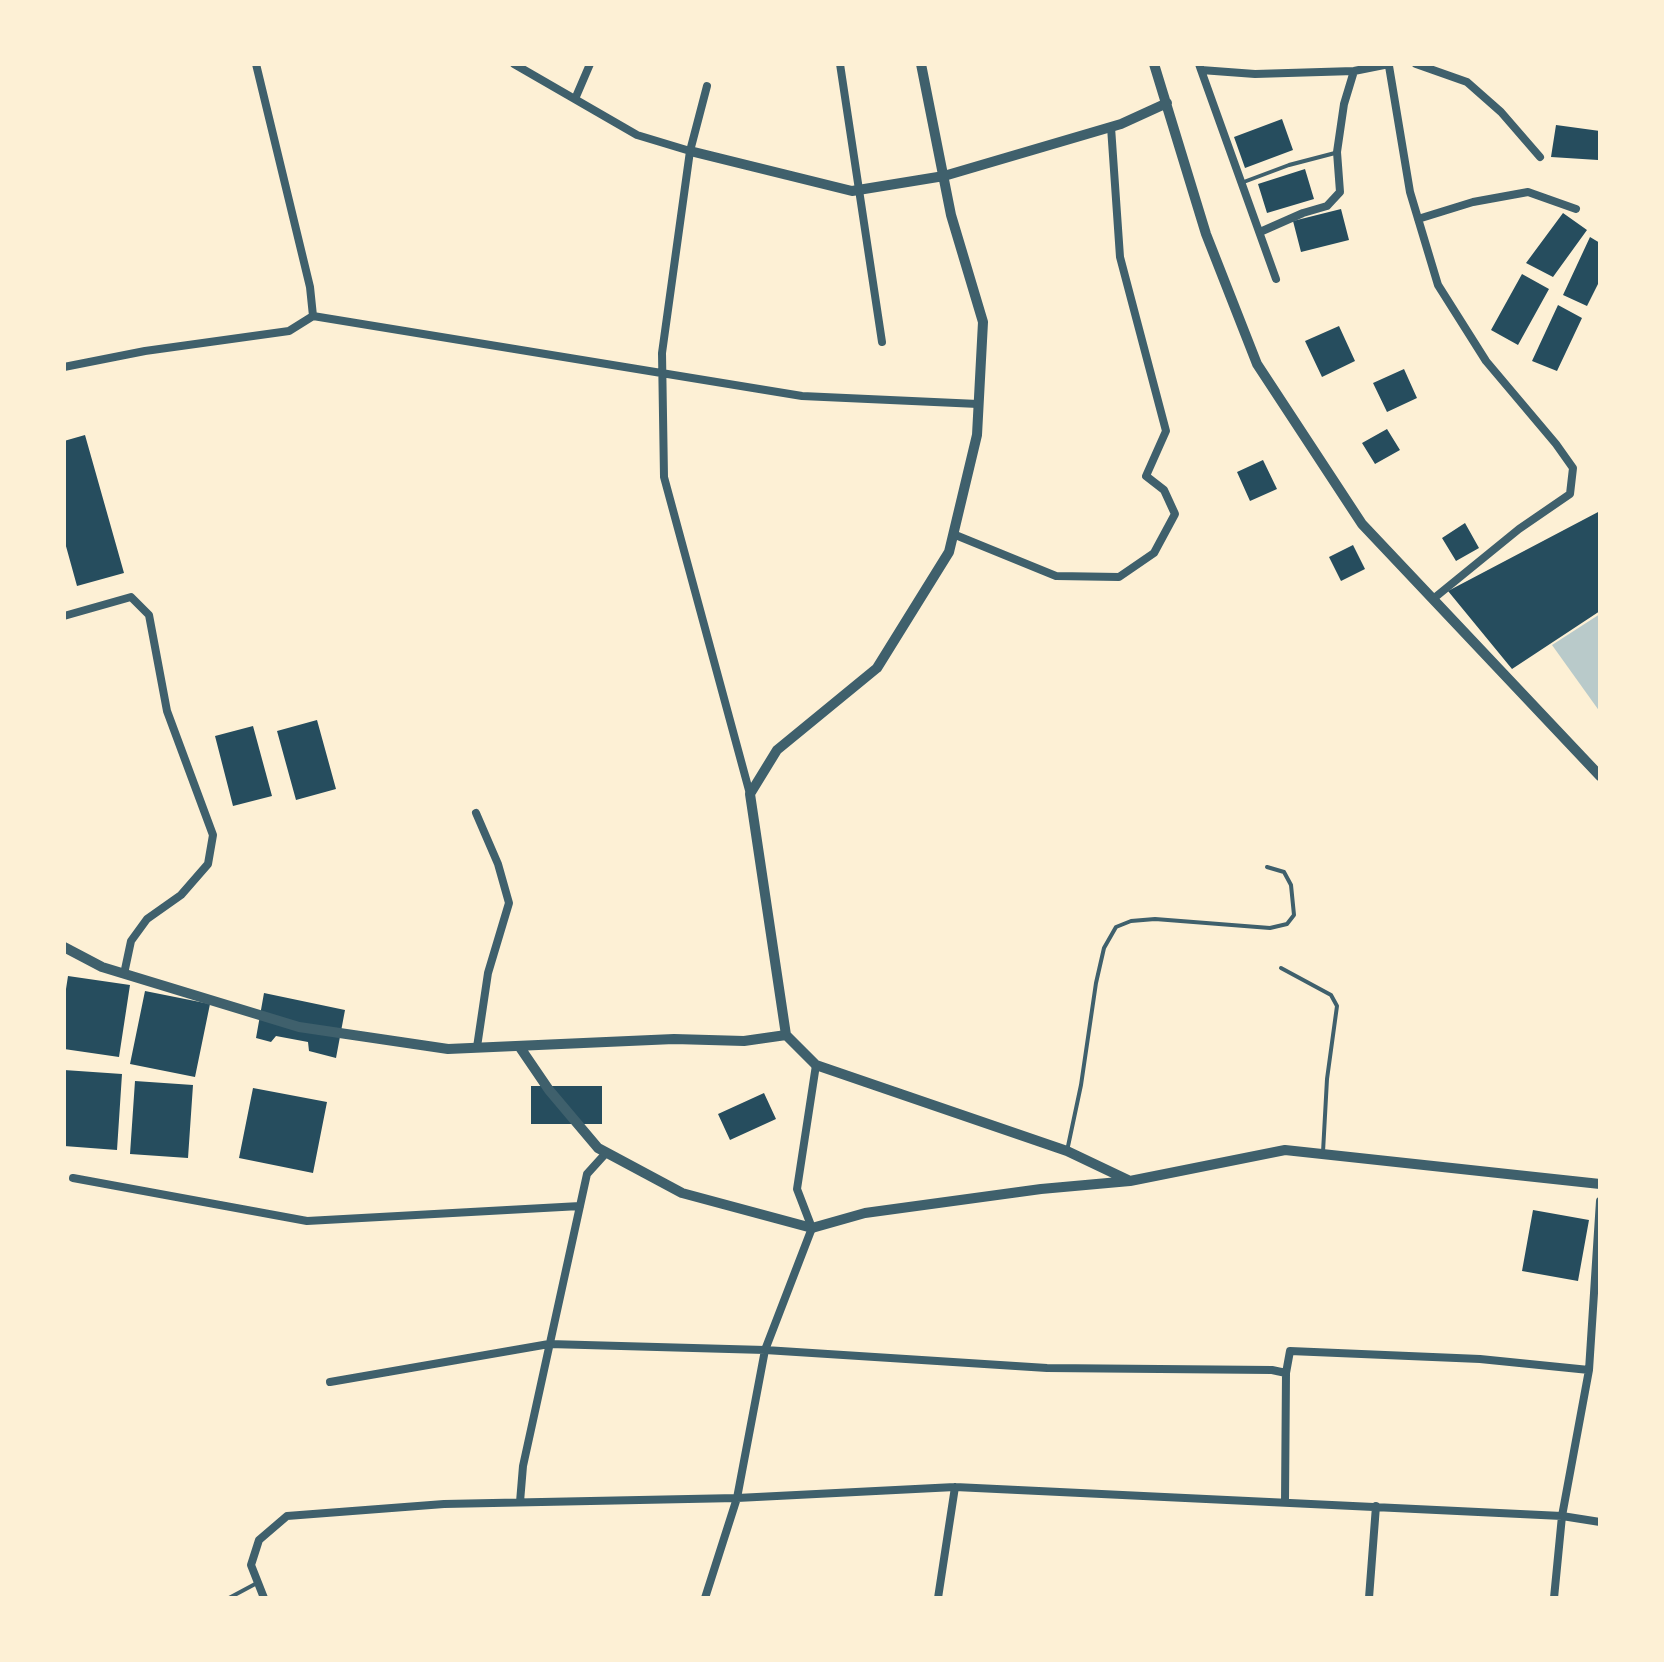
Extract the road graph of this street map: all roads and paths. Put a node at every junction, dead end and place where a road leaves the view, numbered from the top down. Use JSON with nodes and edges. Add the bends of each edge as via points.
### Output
{"nodes":[{"id":1,"x":256,"y":64,"type":"edge"},
{"id":2,"x":514,"y":64,"type":"edge"},
{"id":3,"x":590,"y":64,"type":"edge"},
{"id":4,"x":832,"y":64,"type":"edge"},
{"id":5,"x":840,"y":64,"type":"edge"},
{"id":6,"x":921,"y":64,"type":"edge"},
{"id":7,"x":1154,"y":64,"type":"edge"},
{"id":8,"x":1416,"y":64,"type":"edge"},
{"id":9,"x":1389,"y":65,"type":"edge"},
{"id":10,"x":1200,"y":67,"type":"edge"},
{"id":11,"x":1354,"y":71,"type":"junction"},
{"id":12,"x":842,"y":76,"type":"junction"},
{"id":13,"x":707,"y":86,"type":"dead end"},
{"id":14,"x":575,"y":99,"type":"junction"},
{"id":15,"x":1167,"y":103,"type":"junction"},
{"id":16,"x":1111,"y":127,"type":"junction"},
{"id":17,"x":690,"y":151,"type":"junction"},
{"id":18,"x":1337,"y":152,"type":"junction"},
{"id":19,"x":1540,"y":157,"type":"dead end"},
{"id":20,"x":944,"y":176,"type":"junction"},
{"id":21,"x":1241,"y":183,"type":"junction"},
{"id":22,"x":860,"y":190,"type":"junction"},
{"id":23,"x":1576,"y":209,"type":"dead end"},
{"id":24,"x":1418,"y":219,"type":"junction"},
{"id":25,"x":1260,"y":232,"type":"junction"},
{"id":26,"x":1276,"y":279,"type":"dead end"},
{"id":27,"x":313,"y":316,"type":"junction"},
{"id":28,"x":882,"y":342,"type":"dead end"},
{"id":29,"x":64,"y":367,"type":"edge"},
{"id":30,"x":662,"y":373,"type":"junction"},
{"id":31,"x":978,"y":404,"type":"junction"},
{"id":32,"x":953,"y":534,"type":"junction"},
{"id":33,"x":1433,"y":599,"type":"junction"},
{"id":34,"x":64,"y":616,"type":"edge"},
{"id":35,"x":1600,"y":776,"type":"edge"},
{"id":36,"x":750,"y":794,"type":"junction"},
{"id":37,"x":476,"y":813,"type":"dead end"},
{"id":38,"x":1267,"y":867,"type":"dead end"},
{"id":39,"x":64,"y":947,"type":"edge"},
{"id":40,"x":1281,"y":968,"type":"dead end"},
{"id":41,"x":124,"y":974,"type":"junction"},
{"id":42,"x":786,"y":1035,"type":"junction"},
{"id":43,"x":519,"y":1046,"type":"junction"},
{"id":44,"x":477,"y":1047,"type":"junction"},
{"id":45,"x":816,"y":1065,"type":"junction"},
{"id":46,"x":1067,"y":1151,"type":"junction"},
{"id":47,"x":606,"y":1153,"type":"junction"},
{"id":48,"x":1323,"y":1154,"type":"junction"},
{"id":49,"x":73,"y":1178,"type":"dead end"},
{"id":50,"x":1130,"y":1181,"type":"junction"},
{"id":51,"x":1600,"y":1184,"type":"edge"},
{"id":52,"x":1600,"y":1201,"type":"edge"},
{"id":53,"x":580,"y":1206,"type":"junction"},
{"id":54,"x":812,"y":1228,"type":"junction"},
{"id":55,"x":549,"y":1344,"type":"junction"},
{"id":56,"x":765,"y":1350,"type":"junction"},
{"id":57,"x":1589,"y":1370,"type":"junction"},
{"id":58,"x":1600,"y":1371,"type":"edge"},
{"id":59,"x":1286,"y":1373,"type":"junction"},
{"id":60,"x":330,"y":1382,"type":"dead end"},
{"id":61,"x":955,"y":1487,"type":"junction"},
{"id":62,"x":737,"y":1498,"type":"junction"},
{"id":63,"x":520,"y":1502,"type":"junction"},
{"id":64,"x":1285,"y":1502,"type":"junction"},
{"id":65,"x":1376,"y":1506,"type":"junction"},
{"id":66,"x":1562,"y":1516,"type":"junction"},
{"id":67,"x":1600,"y":1522,"type":"edge"},
{"id":68,"x":257,"y":1583,"type":"junction"},
{"id":69,"x":229,"y":1598,"type":"edge"},
{"id":70,"x":264,"y":1598,"type":"edge"},
{"id":71,"x":705,"y":1598,"type":"edge"},
{"id":72,"x":938,"y":1598,"type":"edge"},
{"id":73,"x":1369,"y":1598,"type":"edge"},
{"id":74,"x":1554,"y":1598,"type":"edge"}],
"edges":[{"from":1,"to":27,"type":"street"},
{"from":2,"to":14,"type":"street"},
{"from":3,"to":14,"type":"street"},
{"from":4,"to":12,"type":"street"},
{"from":5,"to":12,"type":"street"},
{"from":6,"to":20,"type":"street"},
{"from":7,"to":15,"type":"street"},
{"from":8,"to":19,"type":"street","via":[[1467,82]]},
{"from":9,"to":11,"type":"street"},
{"from":9,"to":24,"type":"street"},
{"from":10,"to":11,"type":"street","via":[[1255,74]]},
{"from":10,"to":21,"type":"street"},
{"from":11,"to":18,"type":"street"},
{"from":12,"to":22,"type":"street"},
{"from":13,"to":17,"type":"street"},
{"from":14,"to":17,"type":"street","via":[[637,135]]},
{"from":15,"to":16,"type":"street"},
{"from":15,"to":33,"type":"street","via":[[1206,234],[1257,364],[1362,524]]},
{"from":16,"to":20,"type":"street"},
{"from":16,"to":32,"type":"street","via":[[1120,257],[1166,431],[1146,476],[1164,490],[1175,514],[1154,553],[1119,577],[1056,576]]},
{"from":17,"to":22,"type":"street"},
{"from":17,"to":30,"type":"street"},
{"from":18,"to":21,"type":"lane"},
{"from":18,"to":25,"type":"street","via":[[1340,192],[1327,206]]},
{"from":20,"to":22,"type":"street"},
{"from":20,"to":31,"type":"street","via":[[983,322]]},
{"from":21,"to":25,"type":"street"},
{"from":22,"to":28,"type":"street"},
{"from":23,"to":24,"type":"street","via":[[1528,192]]},
{"from":24,"to":33,"type":"street","via":[[1438,285],[1486,361],[1573,468],[1570,494]]},
{"from":25,"to":26,"type":"street"},
{"from":27,"to":29,"type":"street","via":[[289,331]]},
{"from":27,"to":30,"type":"street"},
{"from":30,"to":31,"type":"street","via":[[802,396]]},
{"from":30,"to":36,"type":"street","via":[[664,477]]},
{"from":31,"to":32,"type":"street","via":[[977,435]]},
{"from":32,"to":36,"type":"street","via":[[949,552],[877,668],[777,750]]},
{"from":33,"to":35,"type":"street"},
{"from":34,"to":41,"type":"street","via":[[131,597],[149,615],[167,711],[213,835],[208,864],[181,895],[147,919],[131,941]]},
{"from":36,"to":42,"type":"street"},
{"from":37,"to":44,"type":"street","via":[[509,903],[488,973]]},
{"from":38,"to":46,"type":"lane","via":[[1284,872],[1291,885],[1294,915],[1287,924],[1270,928],[1155,919],[1116,927],[1104,948],[1096,983]]},
{"from":39,"to":41,"type":"street"},
{"from":40,"to":48,"type":"lane","via":[[1331,995],[1337,1006]]},
{"from":41,"to":44,"type":"street","via":[[299,1027],[448,1049]]},
{"from":42,"to":43,"type":"street","via":[[744,1041]]},
{"from":42,"to":45,"type":"street"},
{"from":43,"to":44,"type":"street"},
{"from":43,"to":47,"type":"street","via":[[549,1090]]},
{"from":45,"to":46,"type":"street"},
{"from":45,"to":54,"type":"street","via":[[797,1189]]},
{"from":46,"to":50,"type":"street"},
{"from":47,"to":53,"type":"street","via":[[587,1174]]},
{"from":47,"to":54,"type":"street","via":[[682,1193]]},
{"from":48,"to":50,"type":"street","via":[[1285,1150]]},
{"from":48,"to":51,"type":"street"},
{"from":49,"to":53,"type":"street","via":[[307,1221]]},
{"from":50,"to":54,"type":"street","via":[[910,1206]]},
{"from":52,"to":57,"type":"street"},
{"from":53,"to":55,"type":"street"},
{"from":54,"to":56,"type":"street"},
{"from":55,"to":56,"type":"street"},
{"from":55,"to":60,"type":"street"},
{"from":55,"to":63,"type":"street"},
{"from":56,"to":59,"type":"street","via":[[1047,1368]]},
{"from":56,"to":62,"type":"street"},
{"from":57,"to":58,"type":"lane"},
{"from":57,"to":59,"type":"street","via":[[1480,1359],[1290,1351]]},
{"from":57,"to":66,"type":"street"},
{"from":59,"to":64,"type":"street"},
{"from":61,"to":62,"type":"street"},
{"from":61,"to":64,"type":"street"},
{"from":61,"to":72,"type":"street"},
{"from":62,"to":63,"type":"street"},
{"from":62,"to":71,"type":"street"},
{"from":63,"to":68,"type":"street","via":[[287,1516],[259,1540],[251,1565]]},
{"from":64,"to":65,"type":"street"},
{"from":65,"to":66,"type":"street"},
{"from":65,"to":73,"type":"street"},
{"from":66,"to":67,"type":"street"},
{"from":66,"to":74,"type":"street"},
{"from":68,"to":69,"type":"lane"},
{"from":68,"to":70,"type":"street"}]}
